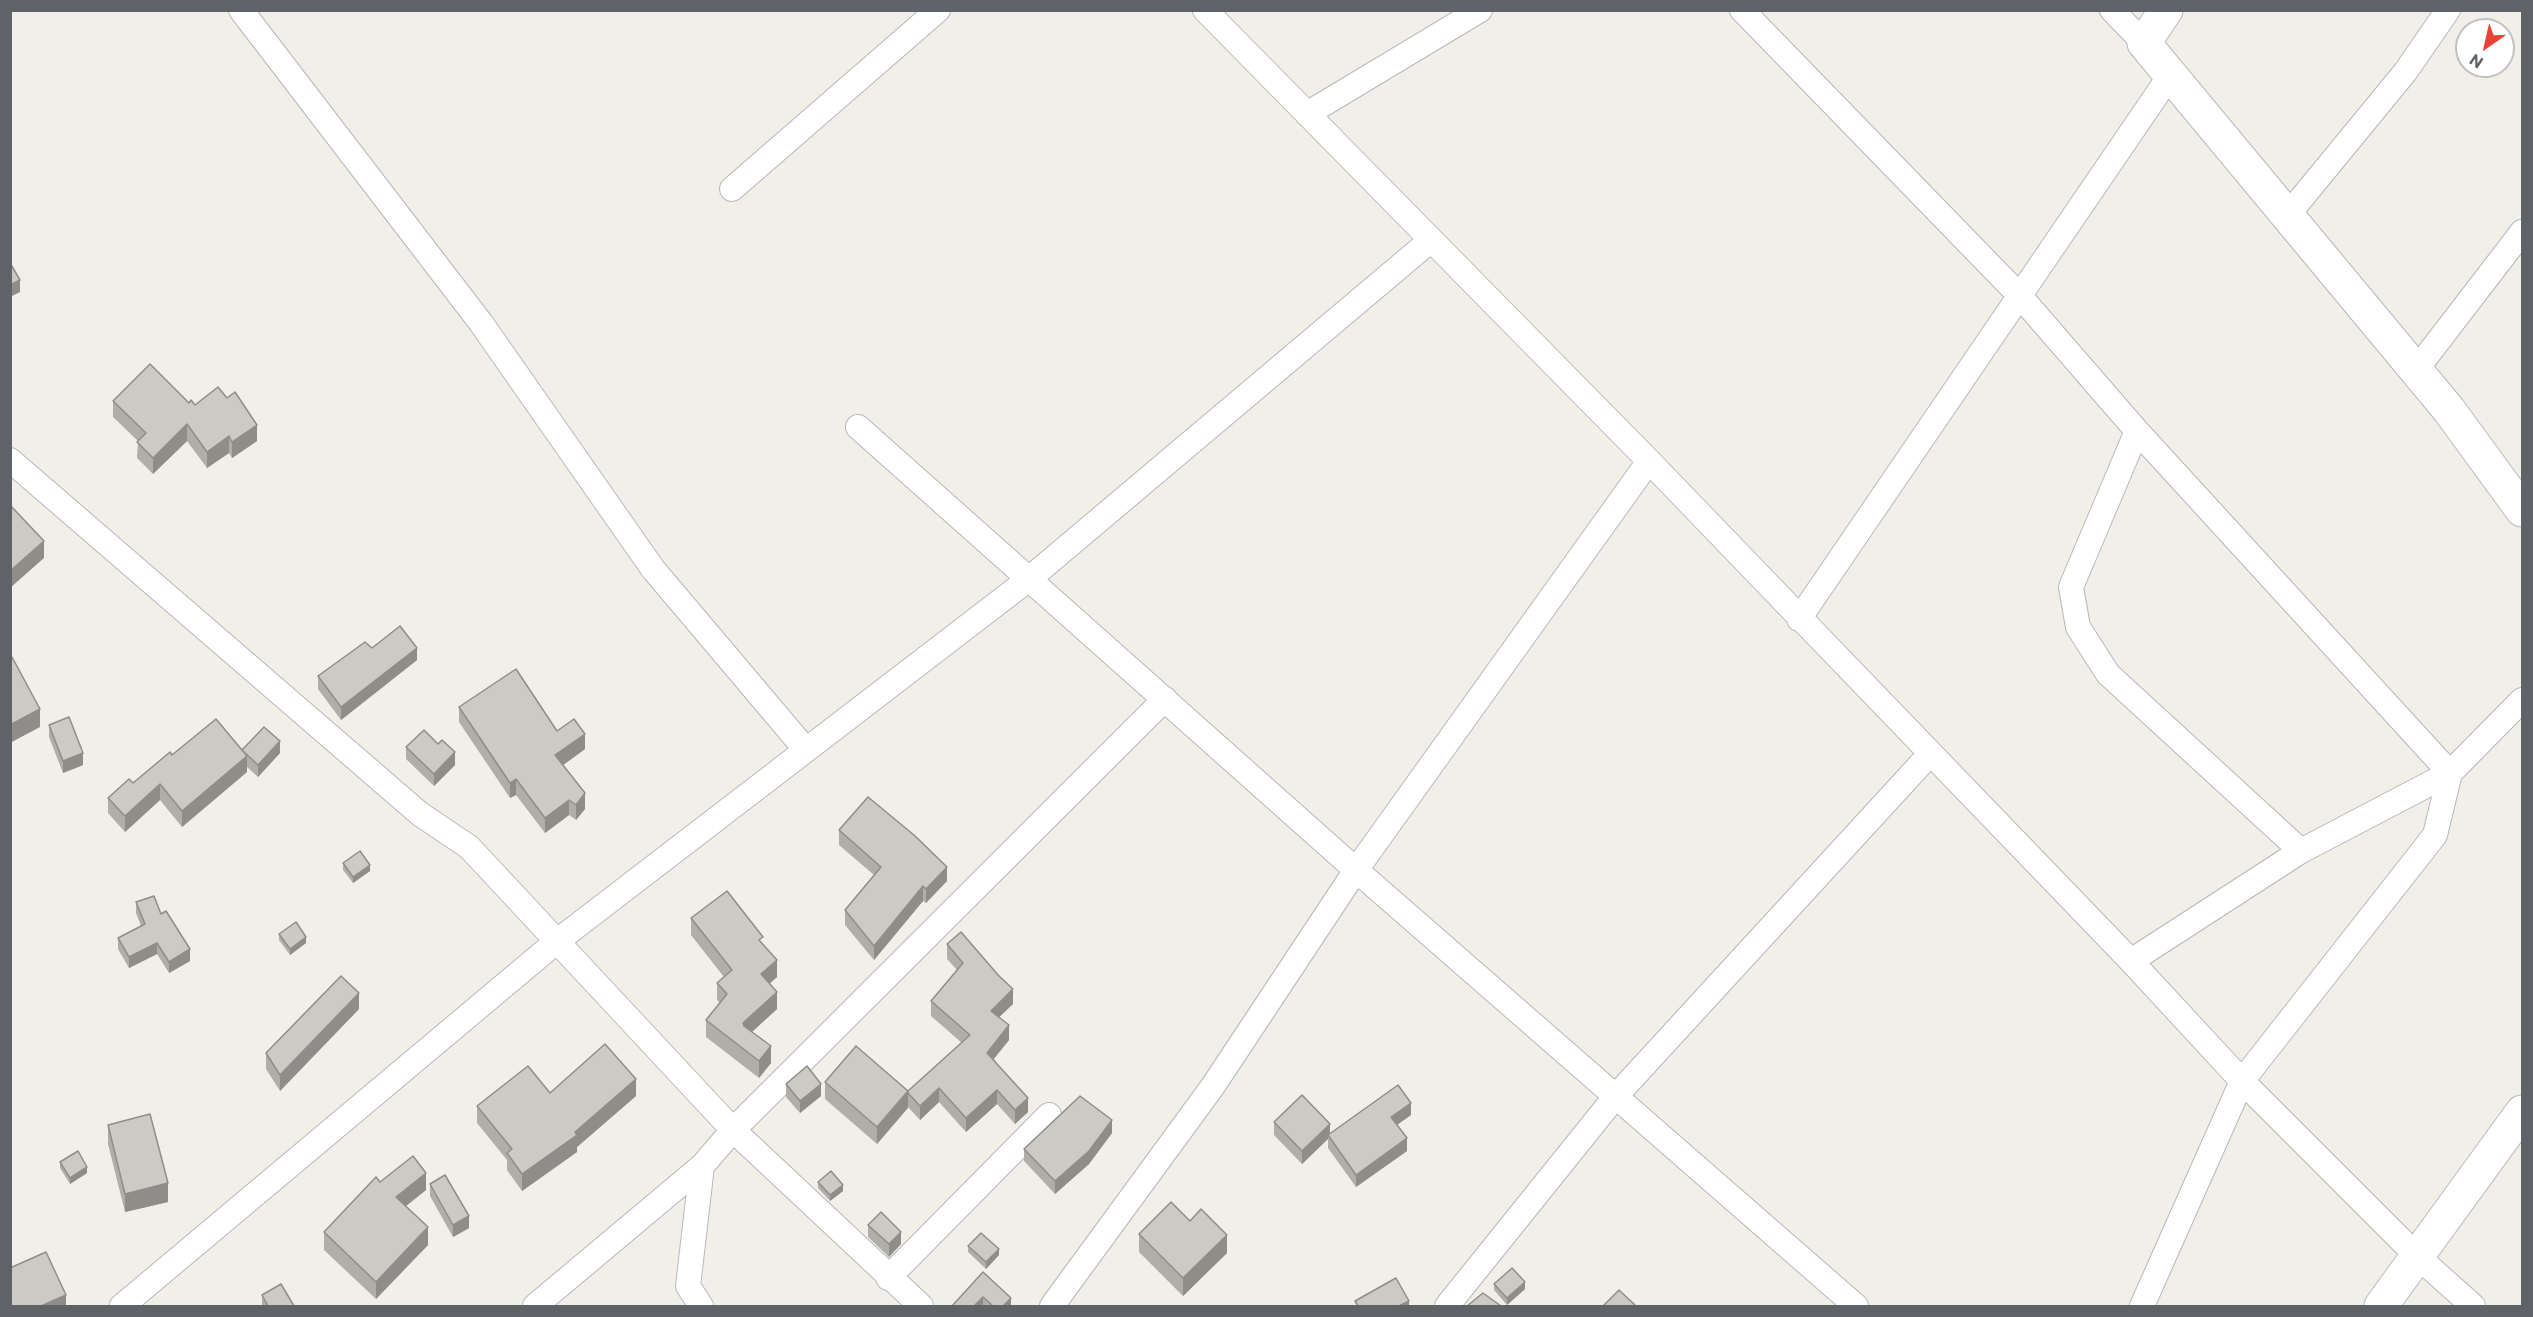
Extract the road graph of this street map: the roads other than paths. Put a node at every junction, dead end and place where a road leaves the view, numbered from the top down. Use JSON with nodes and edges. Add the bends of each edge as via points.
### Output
{"nodes":[{"id":1,"x":242,"y":10,"type":"edge"},
{"id":2,"x":938,"y":10,"type":"edge"},
{"id":3,"x":1205,"y":10,"type":"edge"},
{"id":4,"x":1480,"y":10,"type":"edge"},
{"id":5,"x":1742,"y":10,"type":"edge"},
{"id":6,"x":2112,"y":10,"type":"edge"},
{"id":7,"x":2166,"y":10,"type":"edge"},
{"id":8,"x":2448,"y":10,"type":"edge"},
{"id":9,"x":2144,"y":43,"type":"junction"},
{"id":10,"x":2171,"y":74,"type":"junction"},
{"id":11,"x":1307,"y":114,"type":"junction"},
{"id":12,"x":732,"y":189,"type":"dead end"},
{"id":13,"x":2287,"y":216,"type":"junction"},
{"id":14,"x":2523,"y":232,"type":"edge"},
{"id":15,"x":1431,"y":240,"type":"junction"},
{"id":16,"x":2020,"y":296,"type":"junction"},
{"id":17,"x":2416,"y":370,"type":"junction"},
{"id":18,"x":858,"y":427,"type":"dead end"},
{"id":19,"x":2137,"y":431,"type":"junction"},
{"id":20,"x":10,"y":460,"type":"edge"},
{"id":21,"x":1648,"y":460,"type":"junction"},
{"id":22,"x":2523,"y":510,"type":"edge"},
{"id":23,"x":1029,"y":579,"type":"junction"},
{"id":24,"x":1799,"y":619,"type":"junction"},
{"id":25,"x":1164,"y":699,"type":"junction"},
{"id":26,"x":2523,"y":700,"type":"edge"},
{"id":27,"x":806,"y":750,"type":"junction"},
{"id":28,"x":1930,"y":754,"type":"junction"},
{"id":29,"x":2450,"y":773,"type":"junction"},
{"id":30,"x":2301,"y":850,"type":"junction"},
{"id":31,"x":1356,"y":870,"type":"junction"},
{"id":32,"x":556,"y":942,"type":"junction"},
{"id":33,"x":2131,"y":961,"type":"junction"},
{"id":34,"x":2242,"y":1082,"type":"junction"},
{"id":35,"x":1615,"y":1097,"type":"junction"},
{"id":36,"x":2523,"y":1112,"type":"edge"},
{"id":37,"x":1049,"y":1115,"type":"dead end"},
{"id":38,"x":733,"y":1131,"type":"junction"},
{"id":39,"x":702,"y":1166,"type":"junction"},
{"id":40,"x":2417,"y":1256,"type":"junction"},
{"id":41,"x":888,"y":1278,"type":"junction"},
{"id":42,"x":122,"y":1306,"type":"edge"},
{"id":43,"x":535,"y":1306,"type":"edge"},
{"id":44,"x":701,"y":1306,"type":"edge"},
{"id":45,"x":921,"y":1306,"type":"edge"},
{"id":46,"x":1052,"y":1306,"type":"edge"},
{"id":47,"x":1447,"y":1306,"type":"edge"},
{"id":48,"x":1856,"y":1306,"type":"edge"},
{"id":49,"x":2142,"y":1306,"type":"edge"},
{"id":50,"x":2381,"y":1306,"type":"edge"},
{"id":51,"x":2474,"y":1306,"type":"edge"}],
"edges":[{"from":1,"to":27,"type":"street","via":[[481,323],[653,569]]},
{"from":2,"to":12,"type":"street"},
{"from":3,"to":11,"type":"street"},
{"from":4,"to":11,"type":"street"},
{"from":5,"to":16,"type":"street"},
{"from":6,"to":9,"type":"street"},
{"from":7,"to":9,"type":"street"},
{"from":8,"to":13,"type":"street","via":[[2406,71]]},
{"from":9,"to":10,"type":"street"},
{"from":10,"to":13,"type":"street"},
{"from":10,"to":16,"type":"street"},
{"from":11,"to":15,"type":"street"},
{"from":13,"to":17,"type":"street"},
{"from":14,"to":17,"type":"street"},
{"from":15,"to":21,"type":"street"},
{"from":15,"to":23,"type":"street"},
{"from":16,"to":19,"type":"street"},
{"from":16,"to":24,"type":"street"},
{"from":17,"to":22,"type":"street"},
{"from":18,"to":23,"type":"street"},
{"from":19,"to":29,"type":"street"},
{"from":19,"to":30,"type":"street","via":[[2071,587],[2078,627],[2108,674]]},
{"from":20,"to":32,"type":"street","via":[[420,814],[469,847]]},
{"from":21,"to":24,"type":"street"},
{"from":21,"to":31,"type":"street"},
{"from":23,"to":25,"type":"street"},
{"from":23,"to":27,"type":"street"},
{"from":24,"to":28,"type":"street"},
{"from":25,"to":31,"type":"street"},
{"from":25,"to":38,"type":"street"},
{"from":26,"to":29,"type":"street"},
{"from":27,"to":32,"type":"street"},
{"from":28,"to":33,"type":"street"},
{"from":28,"to":35,"type":"street"},
{"from":29,"to":30,"type":"street"},
{"from":29,"to":34,"type":"street","via":[[2435,835]]},
{"from":30,"to":33,"type":"street"},
{"from":31,"to":35,"type":"street"},
{"from":31,"to":46,"type":"street","via":[[1213,1086]]},
{"from":32,"to":38,"type":"street"},
{"from":32,"to":42,"type":"street"},
{"from":33,"to":34,"type":"street"},
{"from":34,"to":40,"type":"street"},
{"from":34,"to":49,"type":"street"},
{"from":35,"to":47,"type":"street"},
{"from":35,"to":48,"type":"street"},
{"from":36,"to":40,"type":"street"},
{"from":37,"to":41,"type":"street"},
{"from":38,"to":39,"type":"street"},
{"from":38,"to":41,"type":"street"},
{"from":39,"to":43,"type":"street"},
{"from":39,"to":44,"type":"street","via":[[688,1286]]},
{"from":40,"to":50,"type":"street"},
{"from":40,"to":51,"type":"street"},
{"from":41,"to":45,"type":"street"}]}
